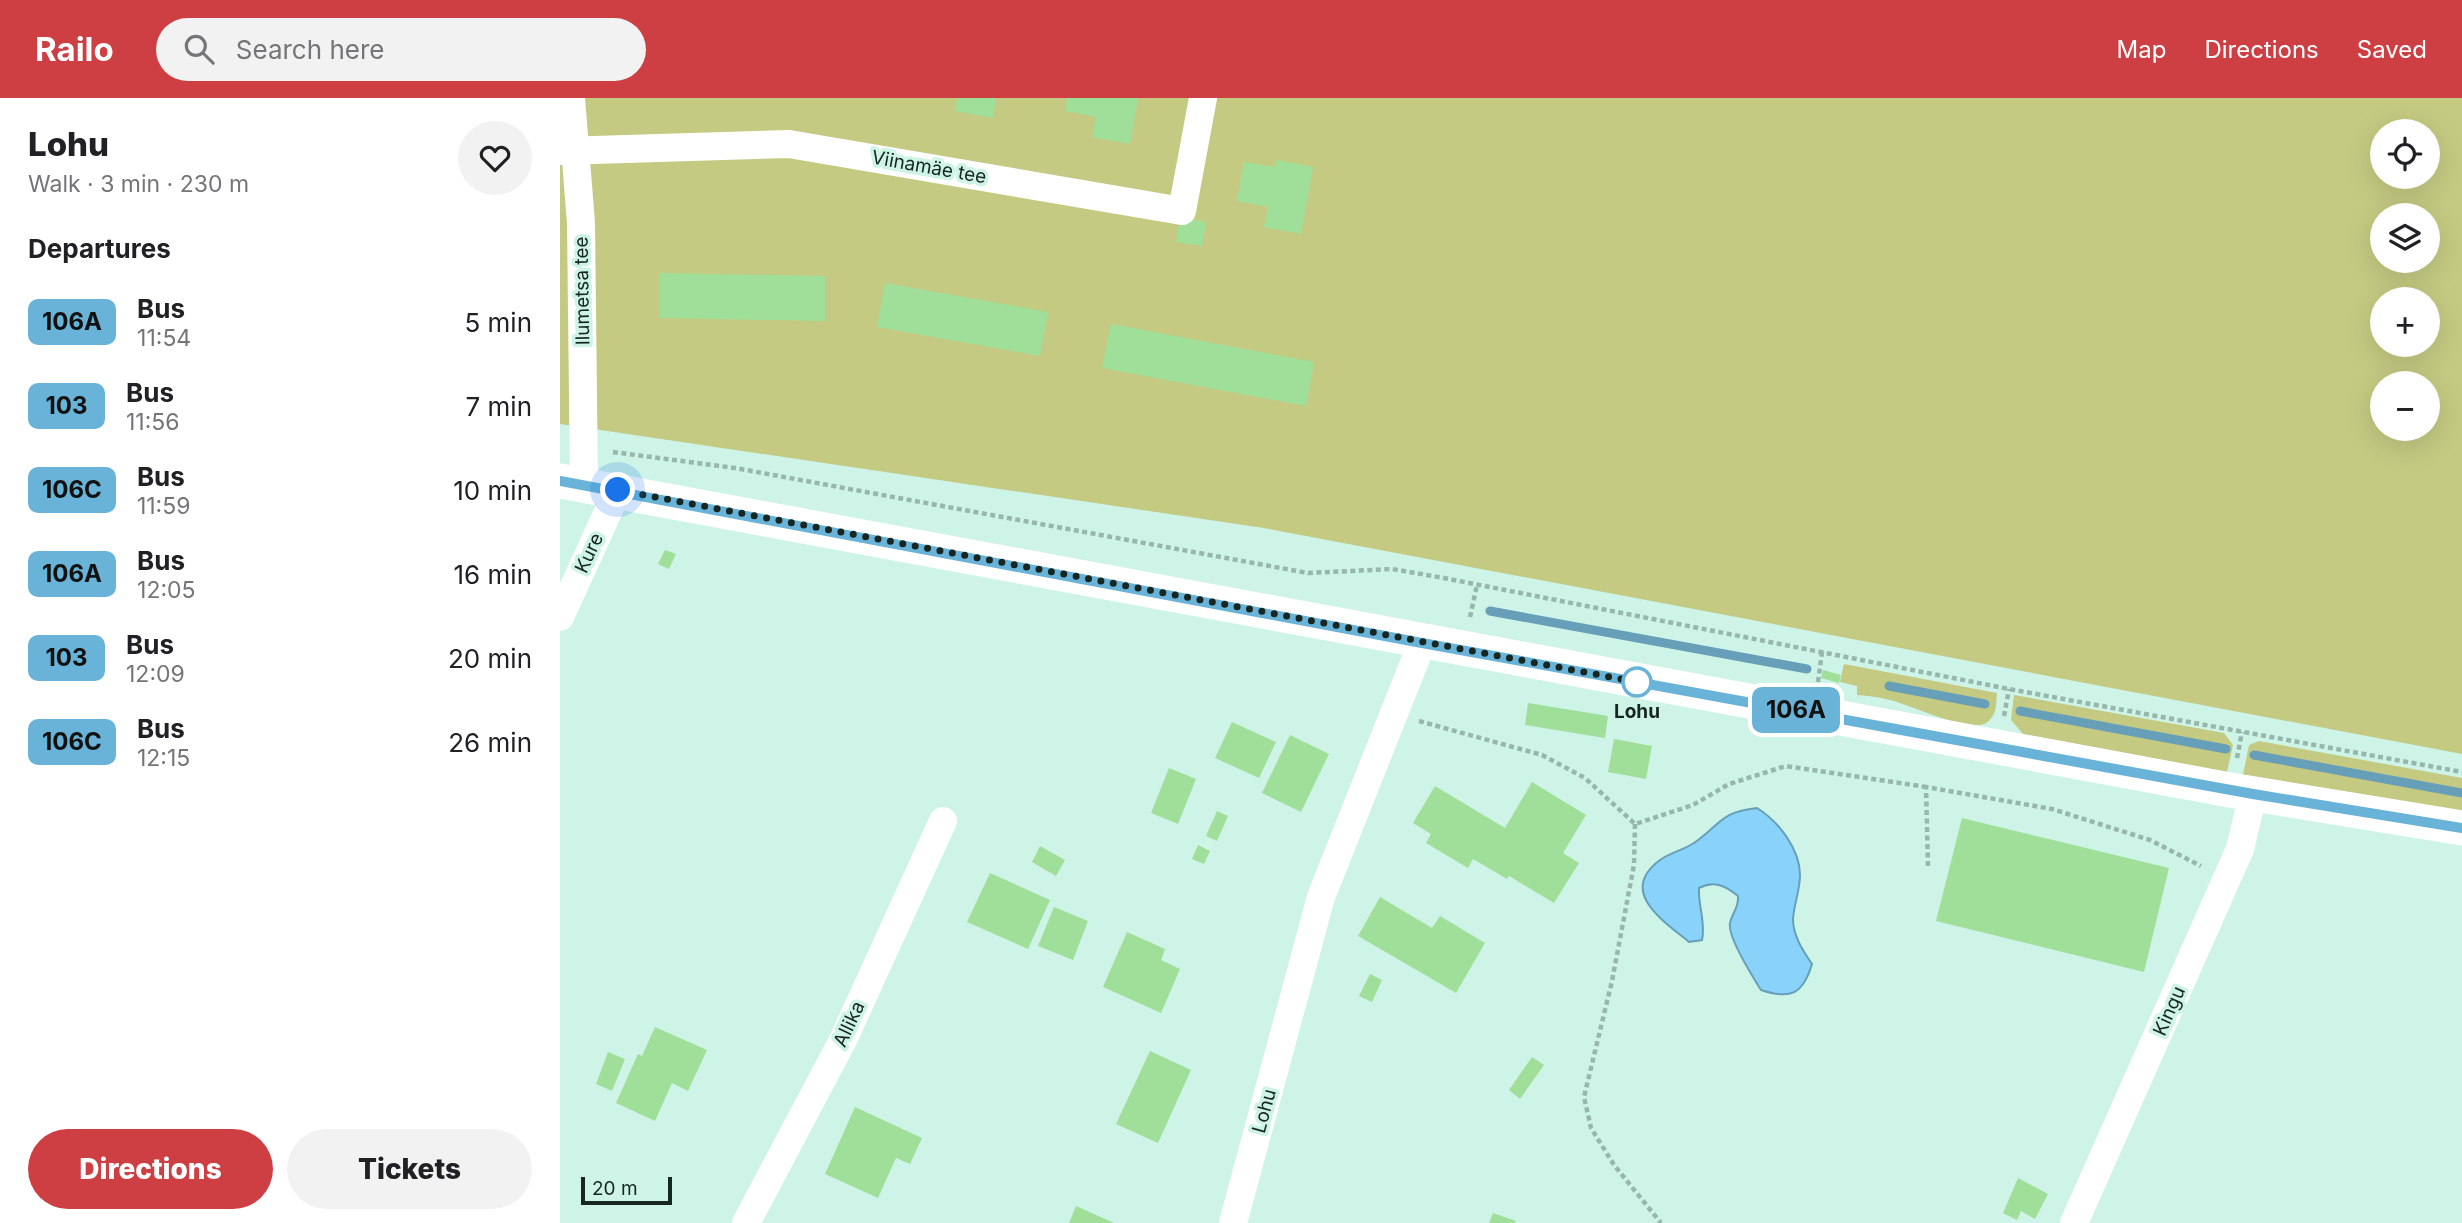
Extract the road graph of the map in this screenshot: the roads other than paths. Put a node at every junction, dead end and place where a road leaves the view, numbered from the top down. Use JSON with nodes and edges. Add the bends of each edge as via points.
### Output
{"nodes":[{"id":1,"x":572,"y":98,"type":"edge"},
{"id":2,"x":1203,"y":98,"type":"edge"},
{"id":3,"x":568,"y":150,"type":"edge"},
{"id":4,"x":572,"y":482,"type":"edge"},
{"id":5,"x":618,"y":490,"type":"junction"},
{"id":6,"x":560,"y":617,"type":"edge"},
{"id":7,"x":1422,"y":643,"type":"junction"},
{"id":8,"x":2253,"y":794,"type":"junction"},
{"id":9,"x":943,"y":821,"type":"dead end"},
{"id":10,"x":2462,"y":828,"type":"edge"},
{"id":11,"x":746,"y":1223,"type":"edge"},
{"id":12,"x":1233,"y":1223,"type":"edge"},
{"id":13,"x":2074,"y":1223,"type":"edge"}],
"edges":[{"from":1,"to":3,"type":"street","name":"Ilumetsa tee"},
{"from":2,"to":3,"type":"street","name":"Viinamäe tee","via":[[1182,211],[789,144]]},
{"from":3,"to":4,"type":"street","name":"Ilumetsa tee","via":[[581,223],[584,427]]},
{"from":4,"to":5,"type":"street"},
{"from":5,"to":6,"type":"street","name":"Kure"},
{"from":5,"to":7,"type":"street"},
{"from":7,"to":8,"type":"street"},
{"from":7,"to":12,"type":"street","name":"Lohu","via":[[1321,897]]},
{"from":8,"to":10,"type":"street"},
{"from":8,"to":13,"type":"street","name":"Kingu","via":[[2240,849]]},
{"from":9,"to":11,"type":"street","name":"Allika","via":[[843,1040]]}]}
